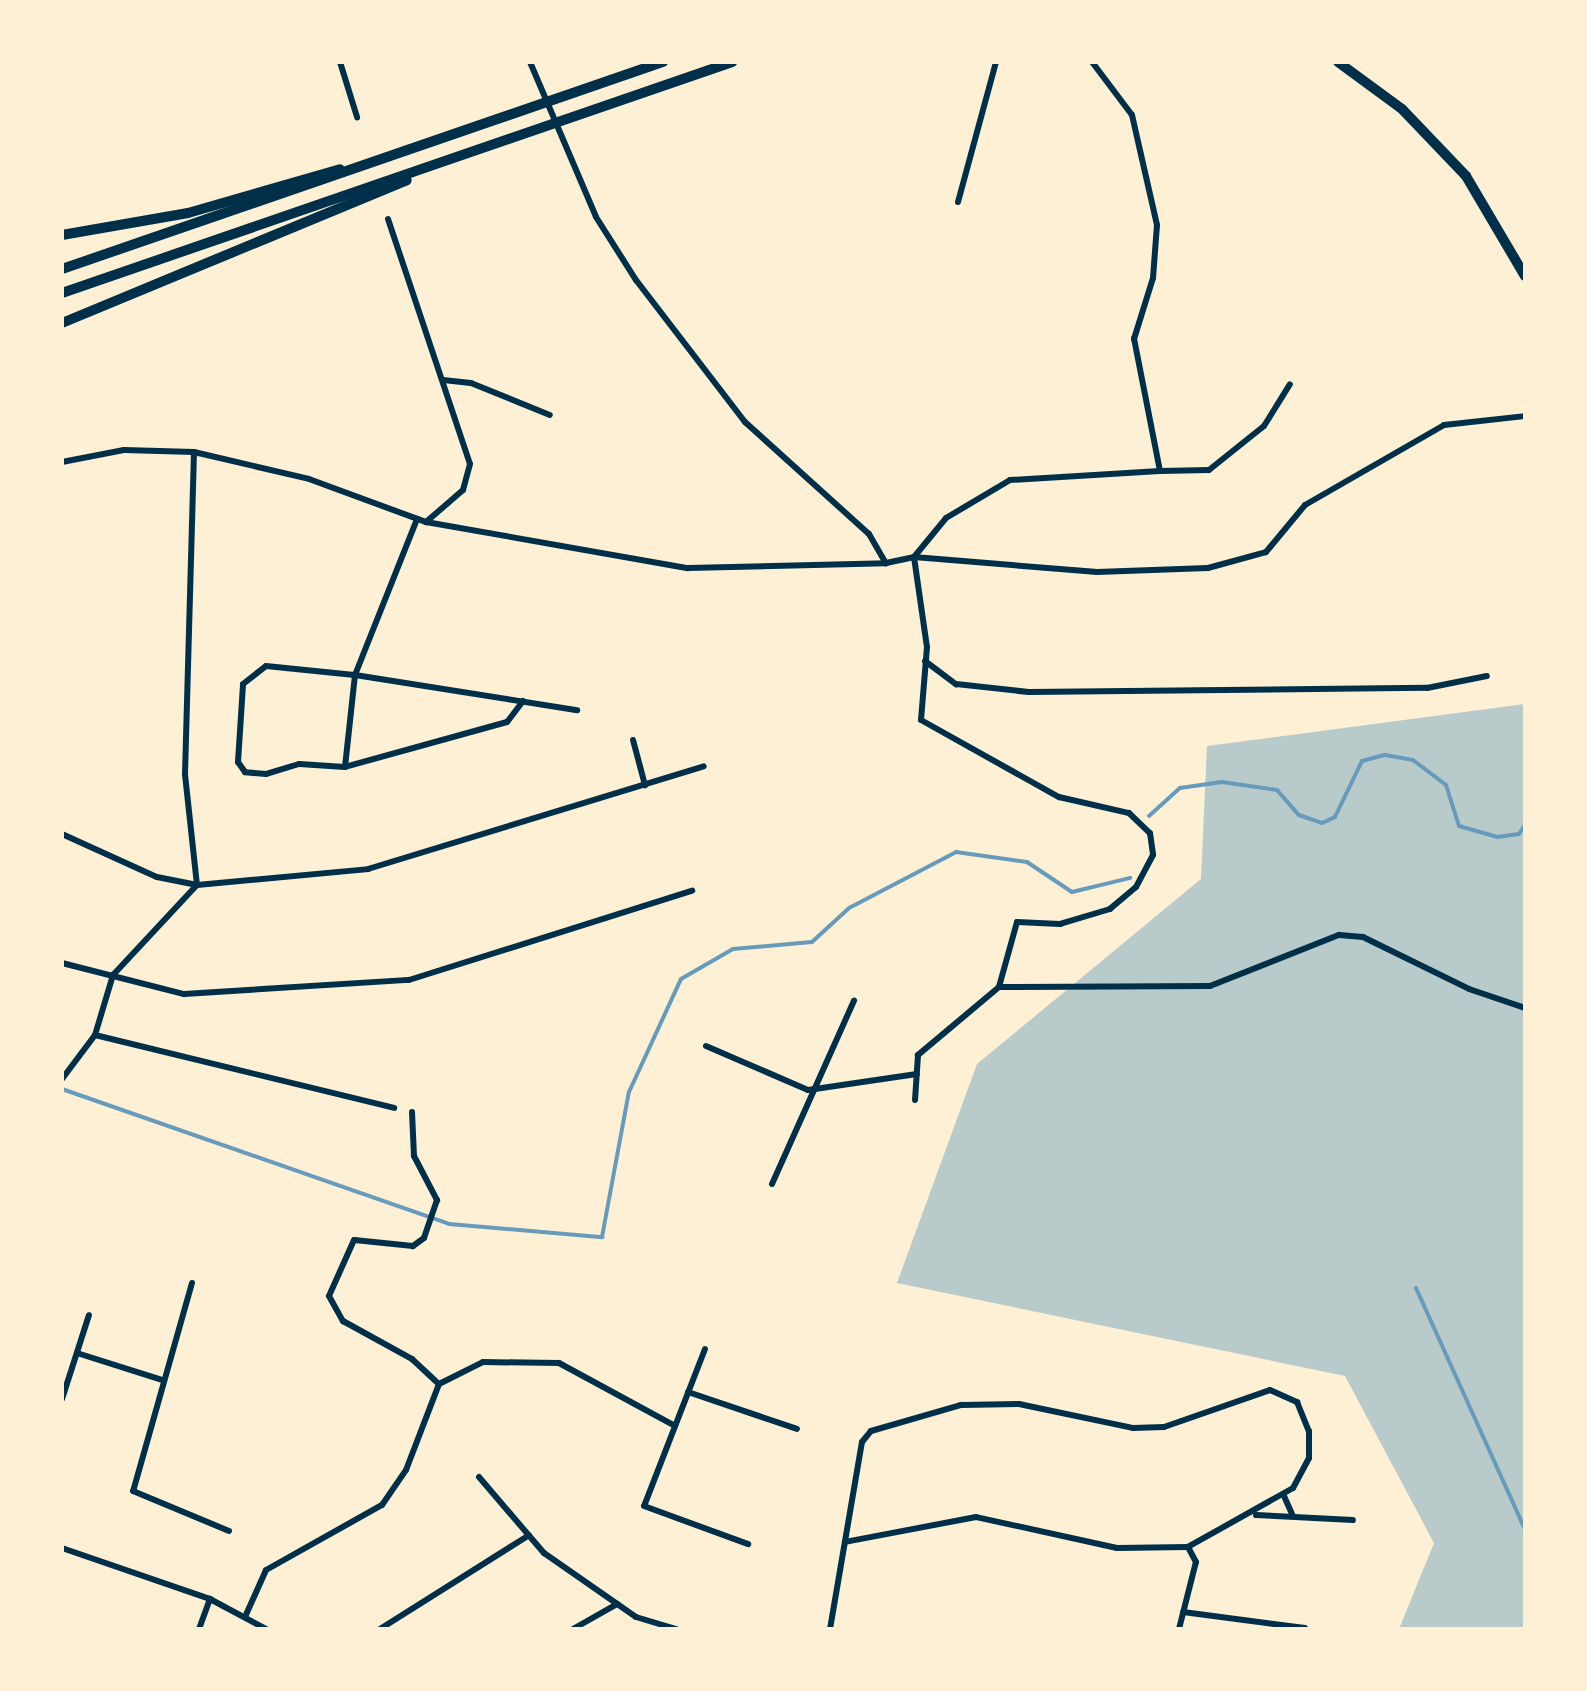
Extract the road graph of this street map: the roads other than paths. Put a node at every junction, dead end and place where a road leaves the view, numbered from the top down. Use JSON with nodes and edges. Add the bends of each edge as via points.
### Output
{"nodes":[{"id":1,"x":340,"y":62,"type":"edge"},
{"id":2,"x":530,"y":62,"type":"edge"},
{"id":3,"x":663,"y":62,"type":"edge"},
{"id":4,"x":732,"y":62,"type":"edge"},
{"id":5,"x":996,"y":62,"type":"edge"},
{"id":6,"x":1092,"y":62,"type":"edge"},
{"id":7,"x":1338,"y":62,"type":"edge"},
{"id":8,"x":357,"y":117,"type":"dead end"},
{"id":9,"x":436,"y":164,"type":"junction"},
{"id":10,"x":357,"y":167,"type":"junction"},
{"id":11,"x":958,"y":202,"type":"dead end"},
{"id":12,"x":388,"y":219,"type":"dead end"},
{"id":13,"x":62,"y":235,"type":"edge"},
{"id":14,"x":62,"y":269,"type":"edge"},
{"id":15,"x":1525,"y":276,"type":"edge"},
{"id":16,"x":62,"y":293,"type":"edge"},
{"id":17,"x":62,"y":323,"type":"edge"},
{"id":18,"x":443,"y":380,"type":"junction"},
{"id":19,"x":1290,"y":384,"type":"dead end"},
{"id":20,"x":550,"y":415,"type":"dead end"},
{"id":21,"x":1525,"y":416,"type":"edge"},
{"id":22,"x":194,"y":452,"type":"junction"},
{"id":23,"x":62,"y":462,"type":"edge"},
{"id":24,"x":1160,"y":471,"type":"junction"},
{"id":25,"x":417,"y":519,"type":"junction"},
{"id":26,"x":426,"y":522,"type":"junction"},
{"id":27,"x":914,"y":557,"type":"junction"},
{"id":28,"x":886,"y":563,"type":"junction"},
{"id":29,"x":925,"y":661,"type":"junction"},
{"id":30,"x":355,"y":675,"type":"junction"},
{"id":31,"x":1487,"y":676,"type":"dead end"},
{"id":32,"x":523,"y":701,"type":"junction"},
{"id":33,"x":577,"y":710,"type":"dead end"},
{"id":34,"x":633,"y":740,"type":"dead end"},
{"id":35,"x":704,"y":766,"type":"dead end"},
{"id":36,"x":345,"y":767,"type":"junction"},
{"id":37,"x":645,"y":785,"type":"junction"},
{"id":38,"x":62,"y":834,"type":"edge"},
{"id":39,"x":197,"y":885,"type":"junction"},
{"id":40,"x":692,"y":891,"type":"dead end"},
{"id":41,"x":62,"y":963,"type":"edge"},
{"id":42,"x":113,"y":975,"type":"junction"},
{"id":43,"x":999,"y":987,"type":"junction"},
{"id":44,"x":854,"y":1001,"type":"dead end"},
{"id":45,"x":1525,"y":1008,"type":"edge"},
{"id":46,"x":95,"y":1035,"type":"junction"},
{"id":47,"x":706,"y":1046,"type":"dead end"},
{"id":48,"x":917,"y":1074,"type":"junction"},
{"id":49,"x":64,"y":1077,"type":"edge"},
{"id":50,"x":820,"y":1088,"type":"junction"},
{"id":51,"x":915,"y":1100,"type":"dead end"},
{"id":52,"x":394,"y":1108,"type":"dead end"},
{"id":53,"x":412,"y":1112,"type":"dead end"},
{"id":54,"x":772,"y":1184,"type":"dead end"},
{"id":55,"x":192,"y":1283,"type":"dead end"},
{"id":56,"x":89,"y":1315,"type":"dead end"},
{"id":57,"x":705,"y":1349,"type":"dead end"},
{"id":58,"x":77,"y":1353,"type":"junction"},
{"id":59,"x":162,"y":1380,"type":"junction"},
{"id":60,"x":439,"y":1384,"type":"junction"},
{"id":61,"x":688,"y":1392,"type":"junction"},
{"id":62,"x":62,"y":1399,"type":"edge"},
{"id":63,"x":675,"y":1426,"type":"junction"},
{"id":64,"x":797,"y":1429,"type":"dead end"},
{"id":65,"x":479,"y":1477,"type":"dead end"},
{"id":66,"x":1284,"y":1496,"type":"junction"},
{"id":67,"x":1252,"y":1516,"type":"junction"},
{"id":68,"x":1299,"y":1517,"type":"junction"},
{"id":69,"x":1353,"y":1520,"type":"dead end"},
{"id":70,"x":229,"y":1531,"type":"dead end"},
{"id":71,"x":529,"y":1535,"type":"junction"},
{"id":72,"x":845,"y":1542,"type":"junction"},
{"id":73,"x":748,"y":1544,"type":"dead end"},
{"id":74,"x":1188,"y":1547,"type":"junction"},
{"id":75,"x":62,"y":1548,"type":"edge"},
{"id":76,"x":210,"y":1599,"type":"junction"},
{"id":77,"x":617,"y":1604,"type":"junction"},
{"id":78,"x":1183,"y":1612,"type":"junction"},
{"id":79,"x":245,"y":1617,"type":"junction"},
{"id":80,"x":1305,"y":1628,"type":"edge"},
{"id":81,"x":199,"y":1629,"type":"edge"},
{"id":82,"x":266,"y":1629,"type":"edge"},
{"id":83,"x":380,"y":1629,"type":"edge"},
{"id":84,"x":573,"y":1629,"type":"edge"},
{"id":85,"x":676,"y":1629,"type":"edge"},
{"id":86,"x":830,"y":1629,"type":"edge"},
{"id":87,"x":1179,"y":1629,"type":"edge"}],
"edges":[{"from":1,"to":8,"type":"street"},
{"from":2,"to":28,"type":"street","via":[[596,217],[636,280],[745,422],[869,534]]},
{"from":3,"to":10,"type":"highway"},
{"from":4,"to":9,"type":"highway"},
{"from":5,"to":11,"type":"street"},
{"from":6,"to":24,"type":"street","via":[[1132,115],[1157,225],[1153,278],[1134,339]]},
{"from":7,"to":15,"type":"highway","via":[[1402,109],[1466,176]]},
{"from":9,"to":16,"type":"highway"},
{"from":9,"to":17,"type":"highway","via":[[359,205]]},
{"from":10,"to":13,"type":"highway","via":[[188,213]]},
{"from":10,"to":14,"type":"highway"},
{"from":12,"to":18,"type":"street"},
{"from":18,"to":20,"type":"street","via":[[471,383]]},
{"from":18,"to":26,"type":"street","via":[[470,476]]},
{"from":19,"to":24,"type":"street","via":[[1264,426],[1209,470]]},
{"from":21,"to":27,"type":"street","via":[[1444,425],[1305,505],[1266,552],[1208,568],[1097,572]]},
{"from":22,"to":23,"type":"street","via":[[124,450]]},
{"from":22,"to":25,"type":"street","via":[[309,479]]},
{"from":22,"to":39,"type":"street","via":[[185,774]]},
{"from":24,"to":27,"type":"street","via":[[1010,480],[946,518]]},
{"from":25,"to":26,"type":"street"},
{"from":25,"to":30,"type":"street"},
{"from":26,"to":28,"type":"street","via":[[688,568]]},
{"from":27,"to":28,"type":"street"},
{"from":27,"to":29,"type":"street"},
{"from":29,"to":31,"type":"street","via":[[956,684],[1029,692],[1427,688]]},
{"from":29,"to":43,"type":"street","via":[[921,720],[1059,797],[1129,813],[1150,833],[1153,855],[1136,887],[1110,909],[1060,924],[1017,922]]},
{"from":30,"to":32,"type":"street"},
{"from":30,"to":36,"type":"street"},
{"from":30,"to":36,"type":"street","via":[[253,670],[238,720],[245,772]]},
{"from":32,"to":33,"type":"street"},
{"from":32,"to":36,"type":"street","via":[[507,722]]},
{"from":34,"to":37,"type":"street"},
{"from":35,"to":37,"type":"street"},
{"from":37,"to":39,"type":"street","via":[[368,869]]},
{"from":38,"to":39,"type":"street","via":[[157,877]]},
{"from":39,"to":42,"type":"street"},
{"from":40,"to":42,"type":"street","via":[[409,980],[205,995]]},
{"from":41,"to":42,"type":"street"},
{"from":42,"to":46,"type":"street"},
{"from":43,"to":45,"type":"street","via":[[1065,981],[1210,986],[1339,935],[1363,937]]},
{"from":43,"to":48,"type":"street","via":[[918,1055]]},
{"from":44,"to":50,"type":"street"},
{"from":46,"to":49,"type":"street"},
{"from":46,"to":52,"type":"street"},
{"from":47,"to":50,"type":"street","via":[[808,1090]]},
{"from":48,"to":50,"type":"street"},
{"from":48,"to":51,"type":"street"},
{"from":50,"to":54,"type":"street"},
{"from":53,"to":60,"type":"street","via":[[414,1156],[437,1200],[424,1238],[413,1246],[354,1240],[329,1296],[343,1321],[412,1359]]},
{"from":55,"to":59,"type":"street"},
{"from":56,"to":58,"type":"street"},
{"from":57,"to":61,"type":"street"},
{"from":58,"to":59,"type":"street"},
{"from":58,"to":62,"type":"street"},
{"from":59,"to":70,"type":"street","via":[[133,1491]]},
{"from":60,"to":63,"type":"street","via":[[483,1362],[559,1363]]},
{"from":60,"to":79,"type":"street","via":[[406,1470],[382,1505],[266,1570]]},
{"from":61,"to":63,"type":"street"},
{"from":61,"to":64,"type":"street"},
{"from":63,"to":73,"type":"street","via":[[644,1506]]},
{"from":65,"to":71,"type":"street"},
{"from":66,"to":67,"type":"street"},
{"from":66,"to":68,"type":"street","via":[[1287,1511]]},
{"from":66,"to":72,"type":"street","via":[[1299,1481],[1311,1444],[1302,1409],[1280,1392],[1249,1393],[1164,1427],[1133,1428],[1019,1404],[961,1405],[866,1436]]},
{"from":67,"to":68,"type":"street"},
{"from":67,"to":74,"type":"street"},
{"from":68,"to":69,"type":"street"},
{"from":71,"to":77,"type":"street"},
{"from":71,"to":83,"type":"street"},
{"from":72,"to":74,"type":"street","via":[[976,1517],[1137,1551]]},
{"from":72,"to":86,"type":"street"},
{"from":74,"to":78,"type":"street","via":[[1196,1562]]},
{"from":75,"to":76,"type":"street"},
{"from":76,"to":79,"type":"street"},
{"from":76,"to":81,"type":"street"},
{"from":77,"to":84,"type":"street"},
{"from":77,"to":85,"type":"street"},
{"from":78,"to":80,"type":"street"},
{"from":78,"to":87,"type":"street"},
{"from":79,"to":82,"type":"street"}]}
